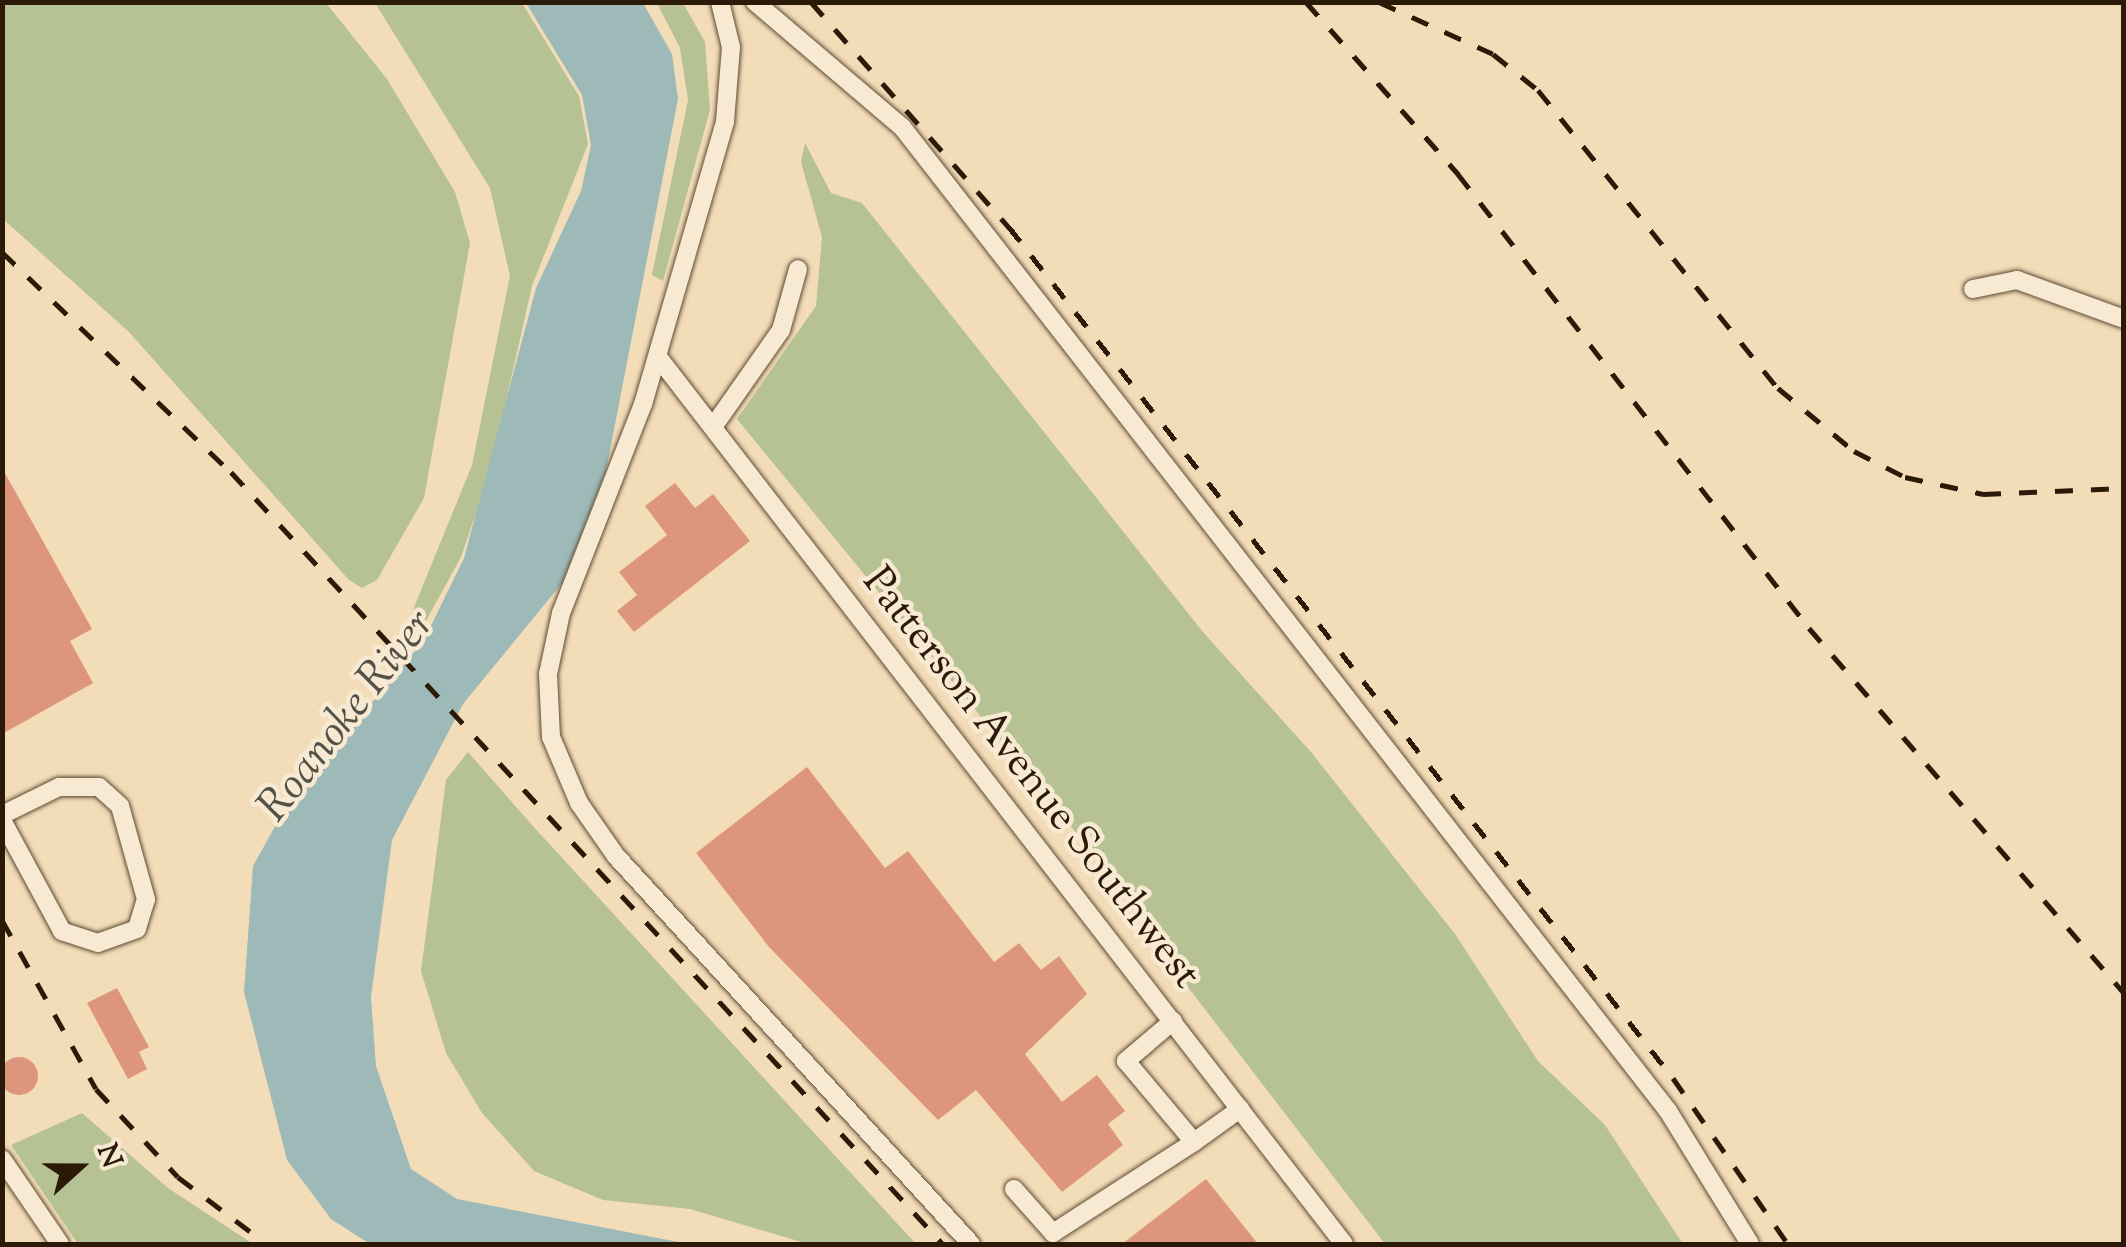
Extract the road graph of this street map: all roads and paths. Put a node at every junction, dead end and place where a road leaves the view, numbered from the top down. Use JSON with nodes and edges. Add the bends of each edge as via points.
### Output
{"nodes":[{"id":1,"x":720,"y":2,"type":"edge"},
{"id":2,"x":755,"y":2,"type":"edge"},
{"id":3,"x":798,"y":268,"type":"dead end"},
{"id":4,"x":1974,"y":289,"type":"dead end"},
{"id":5,"x":2124,"y":319,"type":"edge"},
{"id":6,"x":658,"y":358,"type":"junction"},
{"id":7,"x":713,"y":428,"type":"junction"},
{"id":8,"x":2,"y":818,"type":"edge"},
{"id":9,"x":1173,"y":1021,"type":"junction"},
{"id":10,"x":1240,"y":1109,"type":"junction"},
{"id":11,"x":1194,"y":1142,"type":"junction"},
{"id":12,"x":2,"y":1159,"type":"edge"},
{"id":13,"x":1014,"y":1189,"type":"dead end"},
{"id":14,"x":60,"y":1244,"type":"edge"},
{"id":15,"x":971,"y":1244,"type":"edge"},
{"id":16,"x":1344,"y":1244,"type":"edge"},
{"id":17,"x":1750,"y":1244,"type":"edge"}],
"edges":[{"from":1,"to":6,"type":"street","via":[[730,46],[725,122]]},
{"from":2,"to":17,"type":"street","via":[[902,126],[1668,1111]]},
{"from":3,"to":7,"type":"street","via":[[781,330]]},
{"from":4,"to":5,"type":"street","via":[[2017,280]]},
{"from":6,"to":7,"type":"street","name":"Patterson Avenue Southwest"},
{"from":6,"to":15,"type":"street","via":[[561,612],[548,674],[551,737],[578,803],[616,856]]},
{"from":7,"to":9,"type":"street","name":"Patterson Avenue Southwest"},
{"from":8,"to":8,"type":"street","via":[[62,931],[98,943],[136,929],[146,899],[120,806],[98,787],[59,787]]},
{"from":9,"to":10,"type":"street","name":"Patterson Avenue Southwest"},
{"from":9,"to":11,"type":"street","via":[[1126,1061]]},
{"from":10,"to":11,"type":"street"},
{"from":10,"to":16,"type":"street","name":"Patterson Avenue Southwest"},
{"from":11,"to":13,"type":"street","via":[[1053,1233]]},
{"from":12,"to":14,"type":"street"}]}
